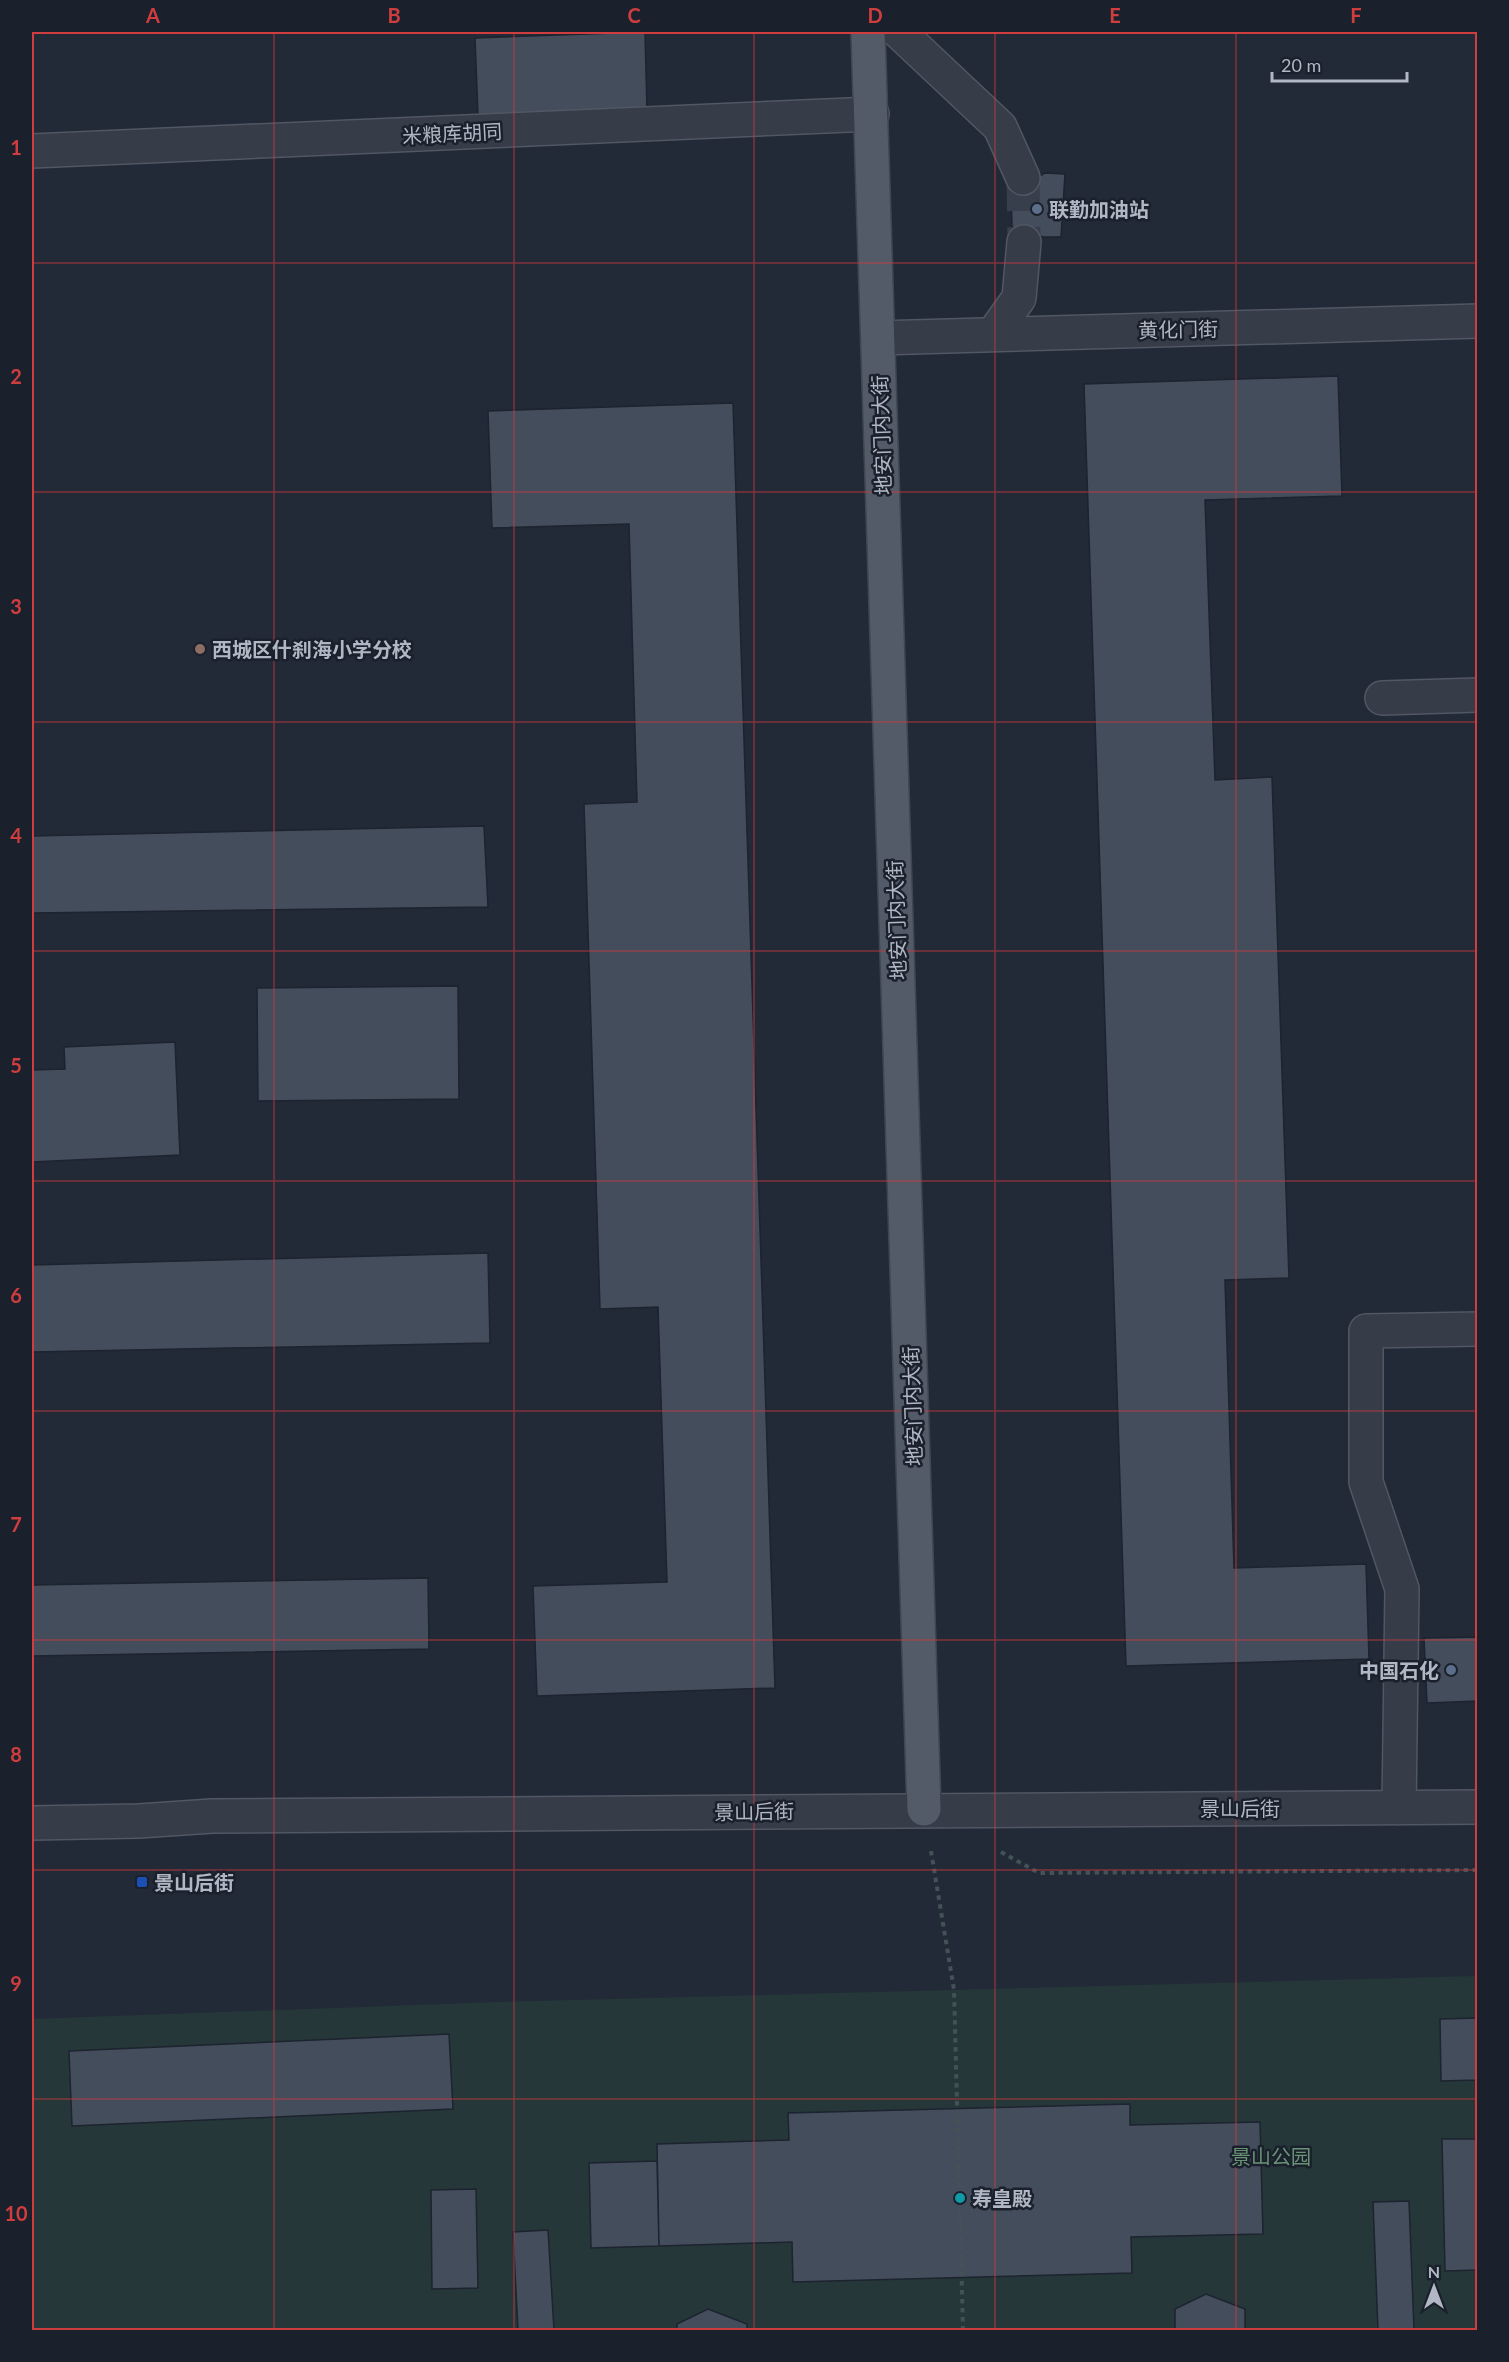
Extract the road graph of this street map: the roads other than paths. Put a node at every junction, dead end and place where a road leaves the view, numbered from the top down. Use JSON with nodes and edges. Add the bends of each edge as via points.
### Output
{"nodes":[{"id":1,"x":868,"y":32,"type":"edge"},
{"id":2,"x":899,"y":32,"type":"edge"},
{"id":3,"x":872,"y":114,"type":"junction"},
{"id":4,"x":32,"y":151,"type":"edge"},
{"id":5,"x":1023,"y":178,"type":"tunnel mouth"},
{"id":6,"x":1024,"y":242,"type":"tunnel mouth"},
{"id":7,"x":1478,"y":321,"type":"edge"},
{"id":8,"x":994,"y":333,"type":"junction"},
{"id":9,"x":878,"y":338,"type":"junction"},
{"id":10,"x":1478,"y":695,"type":"edge"},
{"id":11,"x":1382,"y":698,"type":"dead end"},
{"id":12,"x":1478,"y":1329,"type":"edge"},
{"id":13,"x":1478,"y":1807,"type":"edge"},
{"id":14,"x":1399,"y":1808,"type":"junction"},
{"id":15,"x":924,"y":1809,"type":"junction"},
{"id":16,"x":32,"y":1822,"type":"edge"}],
"edges":[{"from":1,"to":3,"type":"main road","name":"地安门内大街"},
{"from":2,"to":5,"type":"street","via":[[1000,127]]},
{"from":3,"to":4,"type":"street","name":"米粮库胡同"},
{"from":3,"to":9,"type":"main road","name":"地安门内大街"},
{"from":6,"to":8,"type":"street","via":[[1019,298]]},
{"from":7,"to":8,"type":"street","name":"黄化门街"},
{"from":8,"to":9,"type":"street","name":"黄化门街"},
{"from":9,"to":15,"type":"main road","name":"地安门内大街"},
{"from":10,"to":11,"type":"street"},
{"from":12,"to":14,"type":"street","via":[[1366,1331],[1366,1482],[1402,1589]]},
{"from":13,"to":14,"type":"street","name":"景山后街"},
{"from":14,"to":15,"type":"street","name":"景山后街"},
{"from":15,"to":16,"type":"street","name":"景山后街","via":[[212,1816]]}]}
